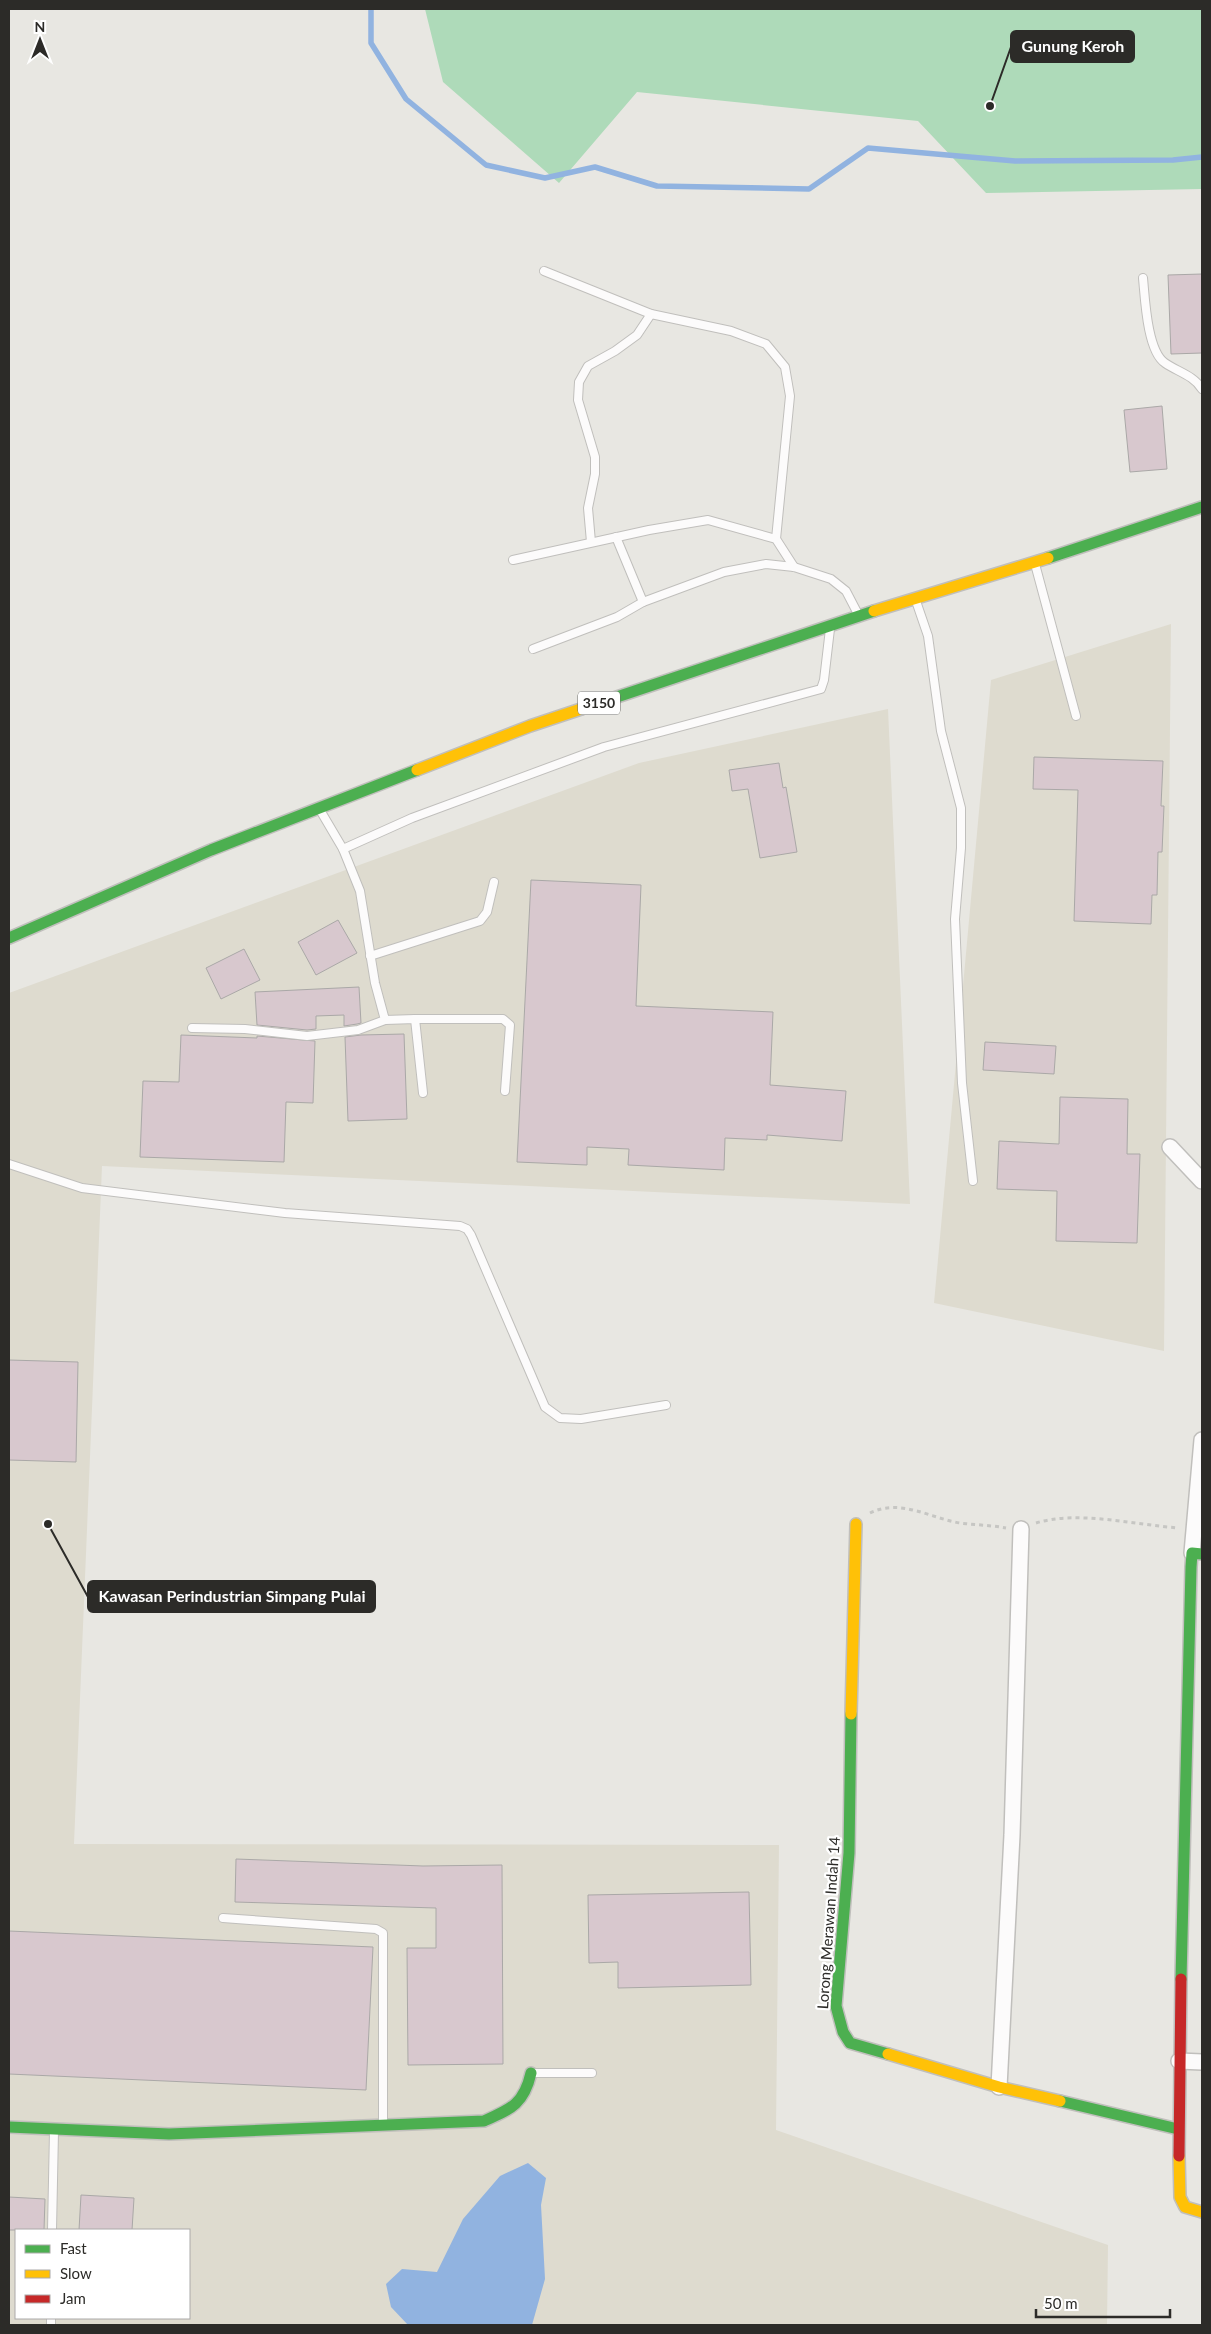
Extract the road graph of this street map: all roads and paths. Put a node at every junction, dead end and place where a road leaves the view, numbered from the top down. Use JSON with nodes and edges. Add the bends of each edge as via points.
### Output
{"nodes":[{"id":1,"x":544,"y":272,"type":"dead end"},
{"id":2,"x":1143,"y":278,"type":"dead end"},
{"id":3,"x":651,"y":314,"type":"junction"},
{"id":4,"x":1202,"y":389,"type":"edge"},
{"id":5,"x":1202,"y":507,"type":"edge"},
{"id":6,"x":616,"y":537,"type":"junction"},
{"id":7,"x":776,"y":539,"type":"junction"},
{"id":8,"x":591,"y":542,"type":"junction"},
{"id":9,"x":513,"y":560,"type":"dead end"},
{"id":10,"x":1035,"y":562,"type":"junction"},
{"id":11,"x":794,"y":567,"type":"junction"},
{"id":12,"x":915,"y":599,"type":"junction"},
{"id":13,"x":643,"y":602,"type":"junction"},
{"id":14,"x":859,"y":616,"type":"junction"},
{"id":15,"x":830,"y":627,"type":"junction"},
{"id":16,"x":533,"y":649,"type":"dead end"},
{"id":17,"x":1076,"y":716,"type":"dead end"},
{"id":18,"x":319,"y":808,"type":"junction"},
{"id":19,"x":343,"y":849,"type":"junction"},
{"id":20,"x":494,"y":882,"type":"dead end"},
{"id":21,"x":9,"y":938,"type":"edge"},
{"id":22,"x":370,"y":956,"type":"junction"},
{"id":23,"x":415,"y":1019,"type":"junction"},
{"id":24,"x":385,"y":1020,"type":"junction"},
{"id":25,"x":192,"y":1028,"type":"dead end"},
{"id":26,"x":505,"y":1091,"type":"dead end"},
{"id":27,"x":423,"y":1093,"type":"dead end"},
{"id":28,"x":1170,"y":1147,"type":"dead end"},
{"id":29,"x":9,"y":1164,"type":"edge"},
{"id":30,"x":973,"y":1181,"type":"dead end"},
{"id":31,"x":1202,"y":1181,"type":"edge"},
{"id":32,"x":666,"y":1405,"type":"dead end"},
{"id":33,"x":1202,"y":1440,"type":"edge"},
{"id":34,"x":856,"y":1524,"type":"joint"},
{"id":35,"x":1194,"y":1525,"type":"junction"},
{"id":36,"x":1021,"y":1529,"type":"junction"},
{"id":37,"x":1197,"y":1553,"type":"edge"},
{"id":38,"x":223,"y":1918,"type":"dead end"},
{"id":39,"x":1179,"y":2062,"type":"junction"},
{"id":40,"x":1202,"y":2062,"type":"edge"},
{"id":41,"x":531,"y":2073,"type":"joint"},
{"id":42,"x":592,"y":2073,"type":"dead end"},
{"id":43,"x":999,"y":2087,"type":"junction"},
{"id":44,"x":384,"y":2124,"type":"junction"},
{"id":45,"x":9,"y":2127,"type":"edge"},
{"id":46,"x":54,"y":2129,"type":"junction"},
{"id":47,"x":1178,"y":2129,"type":"junction"},
{"id":48,"x":1202,"y":2212,"type":"edge"},
{"id":49,"x":52,"y":2229,"type":"edge"}],
"edges":[{"from":1,"to":3,"type":"lane"},
{"from":2,"to":4,"type":"lane","via":[[1149,335],[1162,362],[1196,380]]},
{"from":3,"to":7,"type":"lane","via":[[731,331],[766,344],[785,367],[790,396]]},
{"from":3,"to":8,"type":"lane","via":[[637,335],[588,366],[579,382],[578,400],[595,457],[588,508]]},
{"from":5,"to":10,"type":"street","number":"3150"},
{"from":6,"to":7,"type":"lane","via":[[708,520]]},
{"from":6,"to":8,"type":"lane"},
{"from":6,"to":13,"type":"lane"},
{"from":7,"to":11,"type":"lane"},
{"from":8,"to":9,"type":"lane"},
{"from":10,"to":12,"type":"street","number":"3150"},
{"from":10,"to":17,"type":"lane"},
{"from":11,"to":13,"type":"lane","via":[[766,564],[724,572]]},
{"from":11,"to":14,"type":"lane","via":[[831,579],[846,591]]},
{"from":12,"to":14,"type":"street","number":"3150"},
{"from":12,"to":30,"type":"lane","via":[[928,636],[942,731],[960,808],[961,848],[955,919],[962,1083]]},
{"from":13,"to":16,"type":"lane","via":[[617,617]]},
{"from":14,"to":15,"type":"street","number":"3150"},
{"from":15,"to":18,"type":"street","number":"3150","via":[[530,726]]},
{"from":15,"to":19,"type":"lane","via":[[821,689],[604,747],[412,818]]},
{"from":18,"to":19,"type":"lane"},
{"from":18,"to":21,"type":"street","number":"3150","via":[[211,850]]},
{"from":19,"to":22,"type":"lane","via":[[360,891]]},
{"from":20,"to":22,"type":"lane","via":[[487,912],[480,921]]},
{"from":22,"to":24,"type":"lane"},
{"from":23,"to":24,"type":"lane"},
{"from":23,"to":26,"type":"lane","via":[[502,1019],[510,1025]]},
{"from":23,"to":27,"type":"lane"},
{"from":24,"to":25,"type":"lane","via":[[358,1030],[307,1036],[245,1029]]},
{"from":28,"to":31,"type":"street"},
{"from":29,"to":32,"type":"lane","via":[[82,1188],[285,1213],[460,1226],[471,1236],[544,1407],[560,1418],[581,1419]]},
{"from":33,"to":35,"type":"street"},
{"from":34,"to":36,"type":"path","via":[[877,1510],[901,1508],[960,1523]]},
{"from":34,"to":43,"type":"street","name":"Lorong Merawan Indah 14","via":[[852,1796],[847,1897],[836,2001],[838,2022],[850,2042]]},
{"from":35,"to":36,"type":"path","via":[[1178,1528],[1126,1521],[1050,1520]]},
{"from":35,"to":37,"type":"street"},
{"from":36,"to":43,"type":"street","via":[[1012,1835]]},
{"from":37,"to":39,"type":"street","via":[[1183,1834]]},
{"from":38,"to":44,"type":"lane","via":[[376,1929],[383,1933]]},
{"from":39,"to":40,"type":"street"},
{"from":39,"to":47,"type":"street"},
{"from":41,"to":42,"type":"lane"},
{"from":41,"to":44,"type":"street","via":[[528,2092],[515,2107],[484,2121]]},
{"from":43,"to":47,"type":"street","name":"Lorong Merawan Indah 14"},
{"from":44,"to":46,"type":"street","via":[[169,2134]]},
{"from":45,"to":46,"type":"street"},
{"from":46,"to":49,"type":"lane"},
{"from":47,"to":48,"type":"street","via":[[1180,2197],[1185,2207]]}]}
